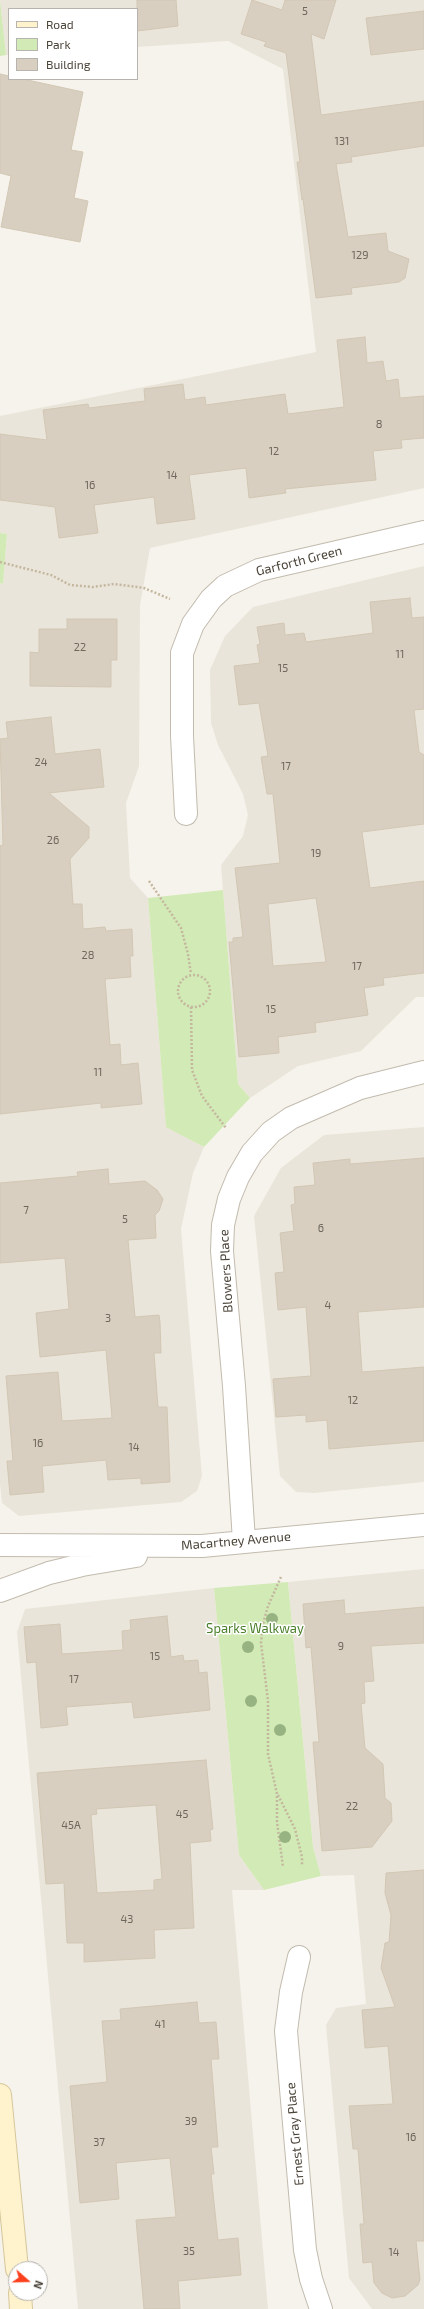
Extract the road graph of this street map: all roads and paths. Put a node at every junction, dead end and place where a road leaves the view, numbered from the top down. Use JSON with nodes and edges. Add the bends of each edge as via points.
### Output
{"nodes":[{"id":1,"x":424,"y":532,"type":"edge"},
{"id":2,"x":0,"y":562,"type":"edge"},
{"id":3,"x":170,"y":599,"type":"dead end"},
{"id":4,"x":186,"y":814,"type":"dead end"},
{"id":5,"x":149,"y":881,"type":"dead end"},
{"id":6,"x":191,"y":974,"type":"junction"},
{"id":7,"x":191,"y":1007,"type":"junction"},
{"id":8,"x":424,"y":1072,"type":"edge"},
{"id":9,"x":226,"y":1128,"type":"dead end"},
{"id":10,"x":424,"y":1525,"type":"edge"},
{"id":11,"x":244,"y":1542,"type":"junction"},
{"id":12,"x":0,"y":1545,"type":"edge"},
{"id":13,"x":202,"y":1546,"type":"junction"},
{"id":14,"x":281,"y":1577,"type":"dead end"},
{"id":15,"x":0,"y":1591,"type":"edge"},
{"id":16,"x":278,"y":1794,"type":"junction"},
{"id":17,"x":302,"y":1866,"type":"dead end"},
{"id":18,"x":283,"y":1867,"type":"dead end"},
{"id":19,"x":299,"y":1958,"type":"dead end"},
{"id":20,"x":0,"y":2095,"type":"edge"},
{"id":21,"x":16,"y":2261,"type":"edge"},
{"id":22,"x":321,"y":2309,"type":"edge"}],
"edges":[{"from":1,"to":4,"type":"street","name":"Garforth Green","via":[[259,570],[225,586],[211,599],[193,624],[182,653]]},
{"from":2,"to":3,"type":"path","via":[[51,575],[70,585],[130,586],[144,588]]},
{"from":5,"to":6,"type":"path","via":[[181,928]]},
{"from":6,"to":7,"type":"path","via":[[181,980],[177,991],[181,1002]]},
{"from":6,"to":7,"type":"path","via":[[201,975],[209,983],[210,988],[206,1002],[202,1006]]},
{"from":7,"to":9,"type":"path","via":[[192,1070],[202,1096]]},
{"from":8,"to":11,"type":"street","name":"Blowers Place","via":[[360,1088],[291,1118],[271,1132],[252,1152],[229,1199],[223,1225],[222,1251]]},
{"from":10,"to":11,"type":"street","name":"Macartney Avenue"},
{"from":11,"to":13,"type":"street","name":"Macartney Avenue"},
{"from":12,"to":13,"type":"street","name":"Macartney Avenue"},
{"from":13,"to":15,"type":"street","via":[[82,1565],[49,1573]]},
{"from":14,"to":16,"type":"path","via":[[266,1612],[261,1643],[268,1701],[268,1754]]},
{"from":16,"to":17,"type":"path","via":[[295,1829]]},
{"from":16,"to":18,"type":"path","via":[[277,1822]]},
{"from":19,"to":22,"type":"street","name":"Ernest Gray Place","via":[[286,2031],[305,2250]]},
{"from":20,"to":21,"type":"main road"}]}
